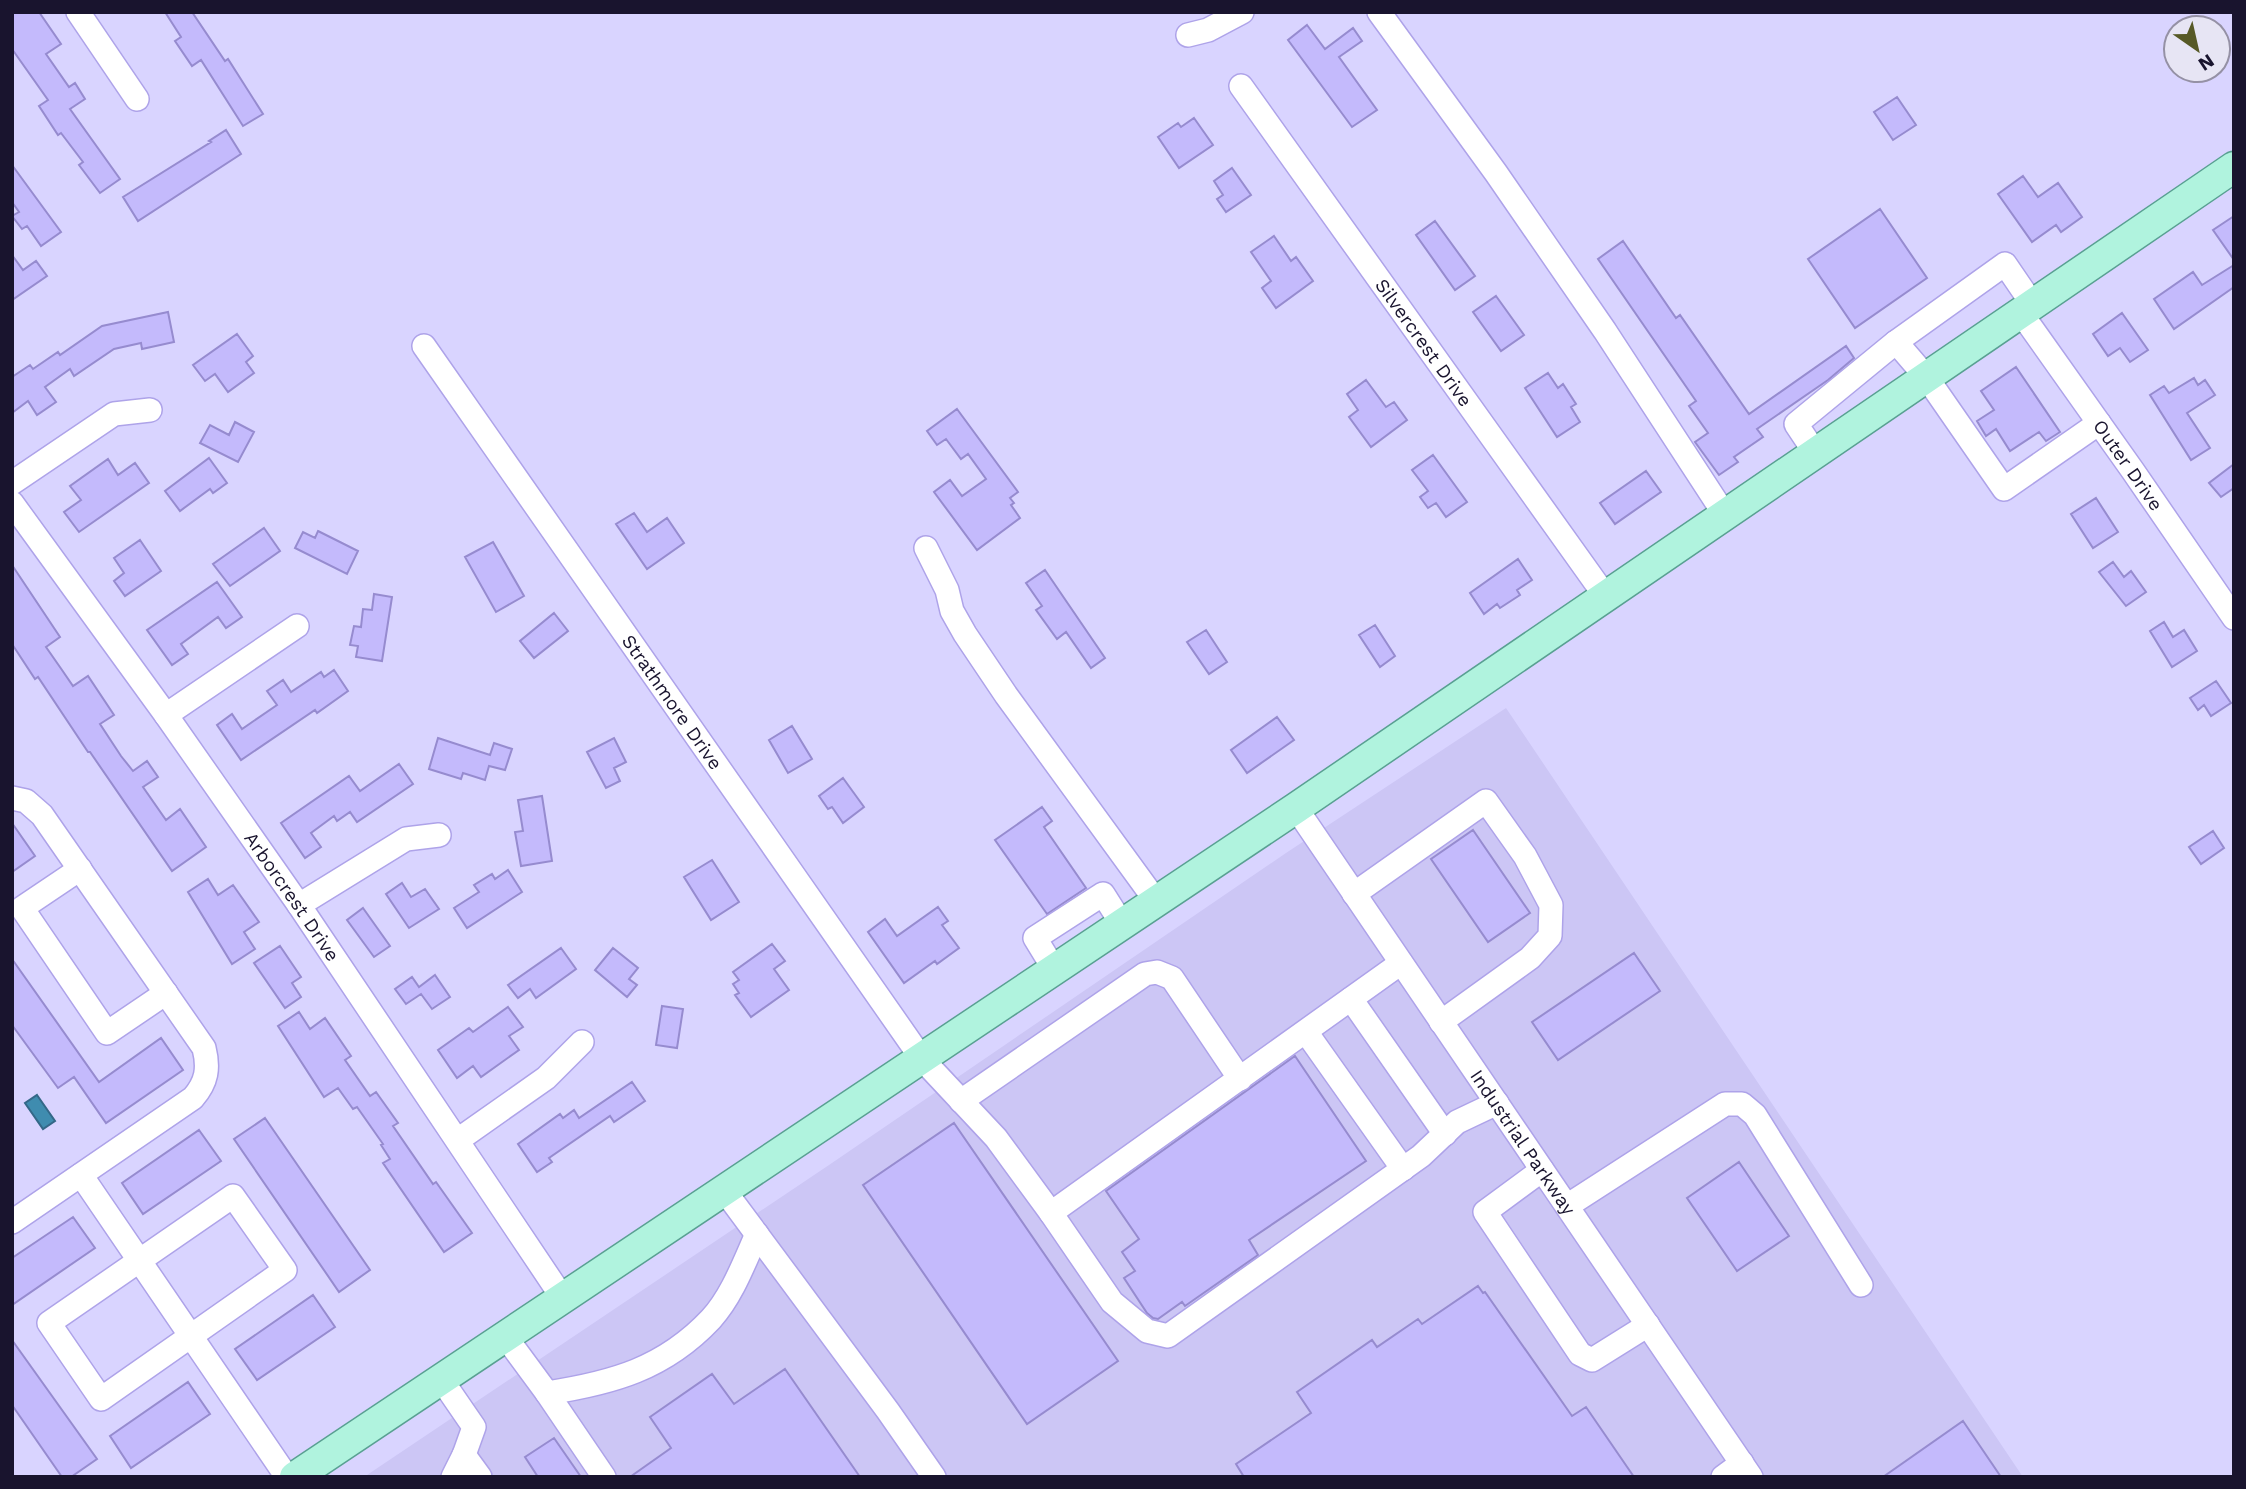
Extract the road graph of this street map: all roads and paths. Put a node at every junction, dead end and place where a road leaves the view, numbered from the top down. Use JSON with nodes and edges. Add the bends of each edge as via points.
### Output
{"nodes":[{"id":1,"x":78,"y":12,"type":"edge"},
{"id":2,"x":1242,"y":12,"type":"edge"},
{"id":3,"x":1379,"y":12,"type":"edge"},
{"id":4,"x":1188,"y":35,"type":"dead end"},
{"id":5,"x":1241,"y":86,"type":"dead end"},
{"id":6,"x":136,"y":99,"type":"dead end"},
{"id":7,"x":2234,"y":167,"type":"edge"},
{"id":8,"x":2027,"y":309,"type":"junction"},
{"id":9,"x":1896,"y":342,"type":"junction"},
{"id":10,"x":424,"y":346,"type":"dead end"},
{"id":11,"x":1927,"y":378,"type":"junction"},
{"id":12,"x":150,"y":410,"type":"dead end"},
{"id":13,"x":2099,"y":423,"type":"junction"},
{"id":14,"x":1816,"y":454,"type":"junction"},
{"id":15,"x":12,"y":482,"type":"edge"},
{"id":16,"x":12,"y":503,"type":"edge"},
{"id":17,"x":1726,"y":515,"type":"junction"},
{"id":18,"x":926,"y":548,"type":"dead end"},
{"id":19,"x":1606,"y":597,"type":"junction"},
{"id":20,"x":2234,"y":618,"type":"edge"},
{"id":21,"x":297,"y":626,"type":"dead end"},
{"id":22,"x":166,"y":715,"type":"junction"},
{"id":23,"x":12,"y":798,"type":"edge"},
{"id":24,"x":1296,"y":808,"type":"junction"},
{"id":25,"x":439,"y":835,"type":"dead end"},
{"id":26,"x":80,"y":869,"type":"junction"},
{"id":27,"x":1354,"y":894,"type":"junction"},
{"id":28,"x":1156,"y":901,"type":"junction"},
{"id":29,"x":299,"y":905,"type":"junction"},
{"id":30,"x":1401,"y":963,"type":"junction"},
{"id":31,"x":166,"y":993,"type":"junction"},
{"id":32,"x":1351,"y":999,"type":"junction"},
{"id":33,"x":1441,"y":1022,"type":"junction"},
{"id":34,"x":1306,"y":1032,"type":"junction"},
{"id":35,"x":582,"y":1042,"type":"dead end"},
{"id":36,"x":922,"y":1059,"type":"junction"},
{"id":37,"x":1240,"y":1079,"type":"junction"},
{"id":38,"x":961,"y":1101,"type":"junction"},
{"id":39,"x":1497,"y":1103,"type":"junction"},
{"id":40,"x":1445,"y":1134,"type":"junction"},
{"id":41,"x":458,"y":1140,"type":"junction"},
{"id":42,"x":1403,"y":1169,"type":"junction"},
{"id":43,"x":1542,"y":1170,"type":"junction"},
{"id":44,"x":81,"y":1175,"type":"junction"},
{"id":45,"x":724,"y":1190,"type":"junction"},
{"id":46,"x":1567,"y":1206,"type":"junction"},
{"id":47,"x":1051,"y":1213,"type":"junction"},
{"id":48,"x":12,"y":1222,"type":"edge"},
{"id":49,"x":757,"y":1234,"type":"junction"},
{"id":50,"x":139,"y":1260,"type":"junction"},
{"id":51,"x":1861,"y":1285,"type":"dead end"},
{"id":52,"x":562,"y":1297,"type":"junction"},
{"id":53,"x":1648,"y":1325,"type":"junction"},
{"id":54,"x":191,"y":1336,"type":"junction"},
{"id":55,"x":505,"y":1336,"type":"junction"},
{"id":56,"x":441,"y":1379,"type":"junction"},
{"id":57,"x":547,"y":1393,"type":"junction"},
{"id":58,"x":464,"y":1455,"type":"junction"},
{"id":59,"x":1746,"y":1470,"type":"edge"},
{"id":60,"x":287,"y":1477,"type":"edge"},
{"id":61,"x":295,"y":1477,"type":"edge"},
{"id":62,"x":453,"y":1477,"type":"edge"},
{"id":63,"x":480,"y":1477,"type":"edge"},
{"id":64,"x":604,"y":1477,"type":"edge"},
{"id":65,"x":934,"y":1477,"type":"edge"},
{"id":66,"x":1723,"y":1477,"type":"edge"}],
"edges":[{"from":1,"to":6,"type":"street"},
{"from":2,"to":4,"type":"street"},
{"from":3,"to":17,"type":"street","via":[[1605,331]]},
{"from":5,"to":19,"type":"street","name":"Silvercrest Drive"},
{"from":7,"to":8,"type":"main road"},
{"from":8,"to":9,"type":"street","name":"Outer Drive","via":[[2005,264]]},
{"from":8,"to":11,"type":"main road"},
{"from":8,"to":13,"type":"street","name":"Outer Drive"},
{"from":9,"to":11,"type":"street"},
{"from":9,"to":14,"type":"street","via":[[1796,424]]},
{"from":10,"to":36,"type":"street","name":"Strathmore Drive"},
{"from":11,"to":13,"type":"street","via":[[2004,489]]},
{"from":11,"to":14,"type":"main road"},
{"from":12,"to":15,"type":"street","via":[[114,414]]},
{"from":13,"to":20,"type":"street","name":"Outer Drive"},
{"from":14,"to":17,"type":"main road"},
{"from":16,"to":22,"type":"street","name":"Arborcrest Drive"},
{"from":17,"to":19,"type":"main road"},
{"from":18,"to":28,"type":"street","via":[[965,634]]},
{"from":19,"to":24,"type":"main road"},
{"from":21,"to":22,"type":"street"},
{"from":22,"to":29,"type":"street","name":"Arborcrest Drive"},
{"from":23,"to":26,"type":"street","via":[[34,806]]},
{"from":24,"to":27,"type":"street","name":"Industrial Parkway"},
{"from":24,"to":28,"type":"main road"},
{"from":25,"to":29,"type":"street","via":[[406,839]]},
{"from":26,"to":31,"type":"street"},
{"from":26,"to":31,"type":"street","via":[[22,908],[107,1033]]},
{"from":27,"to":30,"type":"street","name":"Industrial Parkway"},
{"from":27,"to":33,"type":"street","via":[[1486,801],[1525,856],[1551,905],[1550,936],[1530,958]]},
{"from":28,"to":36,"type":"main road"},
{"from":29,"to":41,"type":"street","name":"Arborcrest Drive"},
{"from":30,"to":32,"type":"street"},
{"from":30,"to":33,"type":"street","name":"Industrial Parkway"},
{"from":31,"to":44,"type":"street","via":[[204,1048],[207,1062],[202,1087],[193,1098]]},
{"from":32,"to":34,"type":"street"},
{"from":32,"to":40,"type":"street"},
{"from":33,"to":39,"type":"street","name":"Industrial Parkway"},
{"from":34,"to":37,"type":"street"},
{"from":34,"to":42,"type":"street"},
{"from":35,"to":41,"type":"street","via":[[546,1077]]},
{"from":36,"to":38,"type":"street","name":"Strathmore Drive"},
{"from":36,"to":45,"type":"main road"},
{"from":37,"to":38,"type":"street","via":[[1172,978],[1157,972],[1145,974]]},
{"from":37,"to":47,"type":"street"},
{"from":38,"to":47,"type":"street","name":"Strathmore Drive","via":[[996,1138]]},
{"from":39,"to":40,"type":"street","name":"Strathmore Drive","via":[[1457,1122]]},
{"from":39,"to":43,"type":"street","name":"Industrial Parkway"},
{"from":40,"to":42,"type":"street","name":"Strathmore Drive"},
{"from":41,"to":52,"type":"street","name":"Arborcrest Drive"},
{"from":42,"to":47,"type":"street","name":"Strathmore Drive","via":[[1168,1336],[1147,1331],[1112,1302]]},
{"from":43,"to":46,"type":"street","name":"Industrial Parkway"},
{"from":43,"to":53,"type":"street","via":[[1485,1212],[1580,1354],[1592,1360]]},
{"from":44,"to":48,"type":"street"},
{"from":44,"to":50,"type":"street"},
{"from":45,"to":49,"type":"street"},
{"from":45,"to":52,"type":"main road"},
{"from":46,"to":51,"type":"street","via":[[1724,1104],[1742,1104],[1755,1115]]},
{"from":46,"to":53,"type":"street","name":"Industrial Parkway"},
{"from":49,"to":57,"type":"street","via":[[735,1283],[712,1318],[688,1340],[627,1376]]},
{"from":49,"to":65,"type":"street"},
{"from":50,"to":54,"type":"street"},
{"from":50,"to":54,"type":"street","via":[[49,1323],[101,1399]]},
{"from":50,"to":54,"type":"street","via":[[233,1196],[285,1270]]},
{"from":52,"to":55,"type":"main road"},
{"from":53,"to":59,"type":"street","name":"Industrial Parkway"},
{"from":54,"to":60,"type":"street"},
{"from":55,"to":56,"type":"main road"},
{"from":55,"to":57,"type":"street"},
{"from":56,"to":58,"type":"street","via":[[474,1427]]},
{"from":56,"to":61,"type":"main road"},
{"from":57,"to":64,"type":"street"},
{"from":58,"to":62,"type":"street"},
{"from":58,"to":63,"type":"street"},
{"from":59,"to":66,"type":"street"}]}
